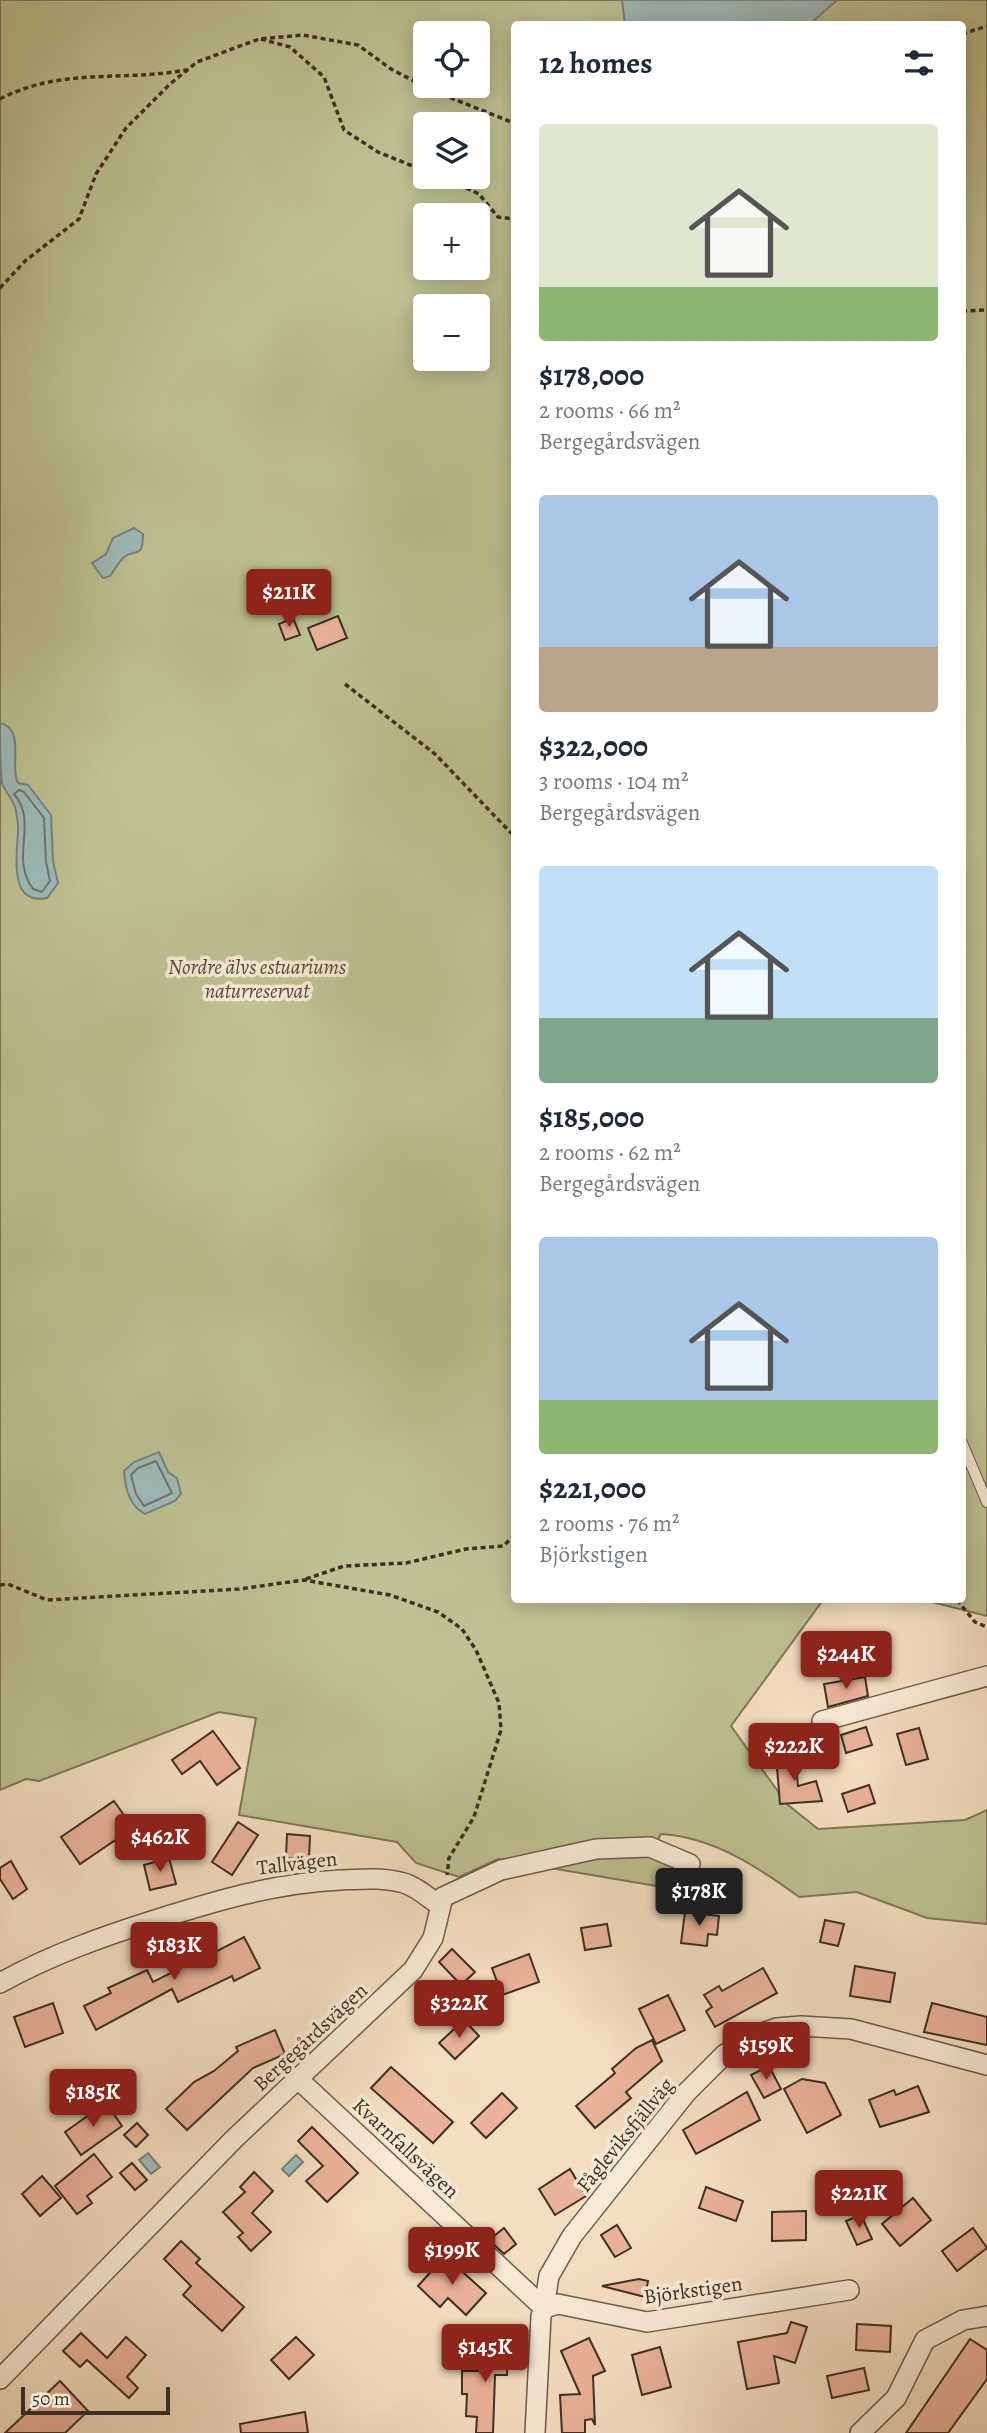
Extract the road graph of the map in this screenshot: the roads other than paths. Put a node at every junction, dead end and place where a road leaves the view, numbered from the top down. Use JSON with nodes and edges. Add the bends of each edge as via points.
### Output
{"nodes":[{"id":1,"x":966,"y":1452,"type":"edge"},
{"id":2,"x":987,"y":1502,"type":"edge"},
{"id":3,"x":987,"y":1676,"type":"edge"},
{"id":4,"x":822,"y":1721,"type":"dead end"},
{"id":5,"x":690,"y":1864,"type":"dead end"},
{"id":6,"x":445,"y":1898,"type":"junction"},
{"id":7,"x":0,"y":1983,"type":"edge"},
{"id":8,"x":987,"y":2065,"type":"edge"},
{"id":9,"x":298,"y":2079,"type":"junction"},
{"id":10,"x":849,"y":2290,"type":"dead end"},
{"id":11,"x":544,"y":2308,"type":"junction"},
{"id":12,"x":987,"y":2316,"type":"edge"},
{"id":13,"x":0,"y":2379,"type":"edge"},
{"id":14,"x":535,"y":2433,"type":"edge"},
{"id":15,"x":860,"y":2433,"type":"edge"}],
"edges":[{"from":1,"to":2,"type":"lane"},
{"from":3,"to":4,"type":"street"},
{"from":5,"to":6,"type":"street","via":[[650,1847],[596,1849],[501,1870]]},
{"from":6,"to":7,"type":"street","name":"Tallvägen","via":[[390,1880],[266,1888],[123,1930]]},
{"from":6,"to":9,"type":"street","name":"Bergegårdsvägen","via":[[433,1938],[413,1970]]},
{"from":8,"to":11,"type":"street","name":"Fågleviksfjällväg","via":[[851,2029],[801,2026],[751,2037],[724,2055],[686,2093],[572,2236],[549,2276]]},
{"from":9,"to":11,"type":"street","name":"Kvarnfallsvägen"},
{"from":9,"to":13,"type":"street","name":"Bergegårdsvägen","via":[[226,2146]]},
{"from":10,"to":11,"type":"street","name":"Björkstigen","via":[[647,2322],[558,2304]]},
{"from":11,"to":14,"type":"street"},
{"from":12,"to":15,"type":"street","via":[[963,2320],[925,2340],[896,2398]]}]}
